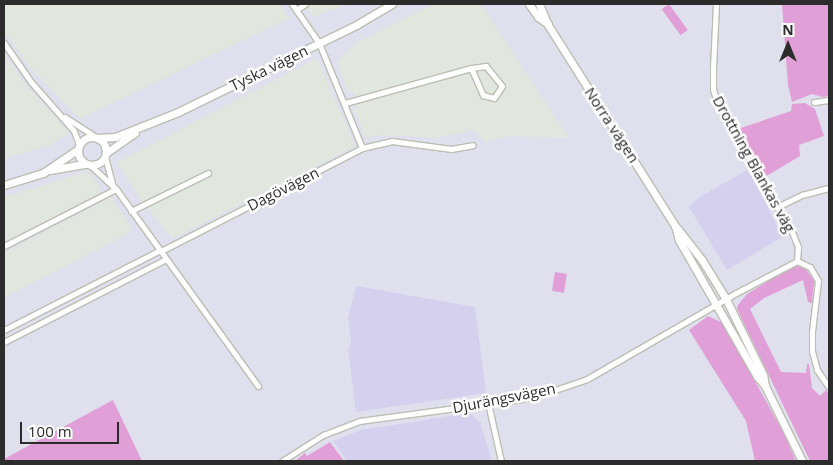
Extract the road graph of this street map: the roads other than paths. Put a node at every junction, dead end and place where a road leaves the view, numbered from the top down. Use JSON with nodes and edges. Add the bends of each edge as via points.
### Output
{"nodes":[{"id":1,"x":292,"y":4,"type":"edge"},
{"id":2,"x":306,"y":4,"type":"edge"},
{"id":3,"x":392,"y":4,"type":"edge"},
{"id":4,"x":529,"y":4,"type":"edge"},
{"id":5,"x":539,"y":4,"type":"edge"},
{"id":6,"x":716,"y":4,"type":"edge"},
{"id":7,"x":296,"y":10,"type":"junction"},
{"id":8,"x":548,"y":24,"type":"junction"},
{"id":9,"x":319,"y":43,"type":"junction"},
{"id":10,"x":4,"y":44,"type":"edge"},
{"id":11,"x":471,"y":68,"type":"junction"},
{"id":12,"x":829,"y":100,"type":"edge"},
{"id":13,"x":814,"y":102,"type":"dead end"},
{"id":14,"x":345,"y":103,"type":"junction"},
{"id":15,"x":60,"y":114,"type":"junction"},
{"id":16,"x":143,"y":127,"type":"junction"},
{"id":17,"x":96,"y":137,"type":"junction"},
{"id":18,"x":473,"y":145,"type":"dead end"},
{"id":19,"x":79,"y":147,"type":"junction"},
{"id":20,"x":362,"y":148,"type":"junction"},
{"id":21,"x":105,"y":155,"type":"junction"},
{"id":22,"x":88,"y":164,"type":"junction"},
{"id":23,"x":43,"y":172,"type":"junction"},
{"id":24,"x":208,"y":173,"type":"dead end"},
{"id":25,"x":4,"y":185,"type":"edge"},
{"id":26,"x":115,"y":188,"type":"junction"},
{"id":27,"x":829,"y":188,"type":"edge"},
{"id":28,"x":777,"y":207,"type":"junction"},
{"id":29,"x":131,"y":211,"type":"junction"},
{"id":30,"x":674,"y":226,"type":"junction"},
{"id":31,"x":4,"y":246,"type":"edge"},
{"id":32,"x":160,"y":250,"type":"junction"},
{"id":33,"x":166,"y":259,"type":"junction"},
{"id":34,"x":797,"y":261,"type":"junction"},
{"id":35,"x":726,"y":299,"type":"junction"},
{"id":36,"x":716,"y":304,"type":"junction"},
{"id":37,"x":4,"y":330,"type":"edge"},
{"id":38,"x":4,"y":342,"type":"edge"},
{"id":39,"x":258,"y":386,"type":"dead end"},
{"id":40,"x":765,"y":386,"type":"junction"},
{"id":41,"x":829,"y":387,"type":"edge"},
{"id":42,"x":488,"y":403,"type":"junction"},
{"id":43,"x":282,"y":461,"type":"edge"},
{"id":44,"x":502,"y":461,"type":"edge"},
{"id":45,"x":802,"y":461,"type":"edge"}],
"edges":[{"from":1,"to":7,"type":"street"},
{"from":2,"to":7,"type":"street"},
{"from":3,"to":9,"type":"main road","name":"Tyska vägen"},
{"from":4,"to":8,"type":"main road","name":"Norra vägen"},
{"from":5,"to":8,"type":"main road","name":"Norra vägen"},
{"from":6,"to":28,"type":"street","name":"Drottning Blankas väg","via":[[713,89],[717,103]]},
{"from":7,"to":9,"type":"street"},
{"from":8,"to":30,"type":"main road","name":"Norra vägen"},
{"from":9,"to":14,"type":"street"},
{"from":9,"to":16,"type":"main road","name":"Tyska vägen"},
{"from":10,"to":15,"type":"street","via":[[31,82]]},
{"from":11,"to":11,"type":"street","via":[[483,95],[494,98],[502,86],[486,66]]},
{"from":11,"to":14,"type":"street"},
{"from":12,"to":13,"type":"street"},
{"from":14,"to":20,"type":"street"},
{"from":15,"to":17,"type":"street"},
{"from":15,"to":19,"type":"street","via":[[74,131]]},
{"from":16,"to":17,"type":"main road","name":"Tyska vägen","via":[[109,138]]},
{"from":16,"to":21,"type":"main road","name":"Tyska vägen"},
{"from":17,"to":19,"type":"main road","via":[[85,139]]},
{"from":17,"to":21,"type":"main road","via":[[105,145]]},
{"from":18,"to":20,"type":"street","name":"Dagövägen","via":[[451,149],[392,141]]},
{"from":19,"to":22,"type":"main road","via":[[79,157]]},
{"from":19,"to":23,"type":"main road"},
{"from":20,"to":32,"type":"street","name":"Dagövägen"},
{"from":21,"to":22,"type":"main road","via":[[99,163]]},
{"from":21,"to":26,"type":"street"},
{"from":22,"to":23,"type":"main road"},
{"from":22,"to":26,"type":"street"},
{"from":23,"to":25,"type":"main road"},
{"from":24,"to":29,"type":"street"},
{"from":26,"to":29,"type":"street"},
{"from":26,"to":31,"type":"street"},
{"from":27,"to":28,"type":"street","via":[[802,195]]},
{"from":28,"to":34,"type":"street","name":"Drottning Blankas väg","via":[[796,241]]},
{"from":29,"to":32,"type":"street"},
{"from":30,"to":35,"type":"main road","name":"Norra vägen","via":[[686,236]]},
{"from":30,"to":36,"type":"main road","name":"Norra vägen"},
{"from":32,"to":33,"type":"street"},
{"from":32,"to":37,"type":"street","name":"Dagövägen"},
{"from":33,"to":38,"type":"street"},
{"from":33,"to":39,"type":"street"},
{"from":34,"to":35,"type":"street"},
{"from":34,"to":41,"type":"street","via":[[810,267],[818,281],[812,351],[818,370]]},
{"from":35,"to":36,"type":"street"},
{"from":35,"to":40,"type":"main road","name":"Norra vägen","via":[[763,375]]},
{"from":36,"to":40,"type":"main road","name":"Norra vägen","via":[[756,376]]},
{"from":36,"to":42,"type":"street","name":"Djurängsvägen","via":[[587,379],[549,392]]},
{"from":40,"to":45,"type":"main road","name":"Norra vägen"},
{"from":42,"to":43,"type":"street","name":"Djurängsvägen","via":[[359,422],[322,435]]},
{"from":42,"to":44,"type":"street"}]}
